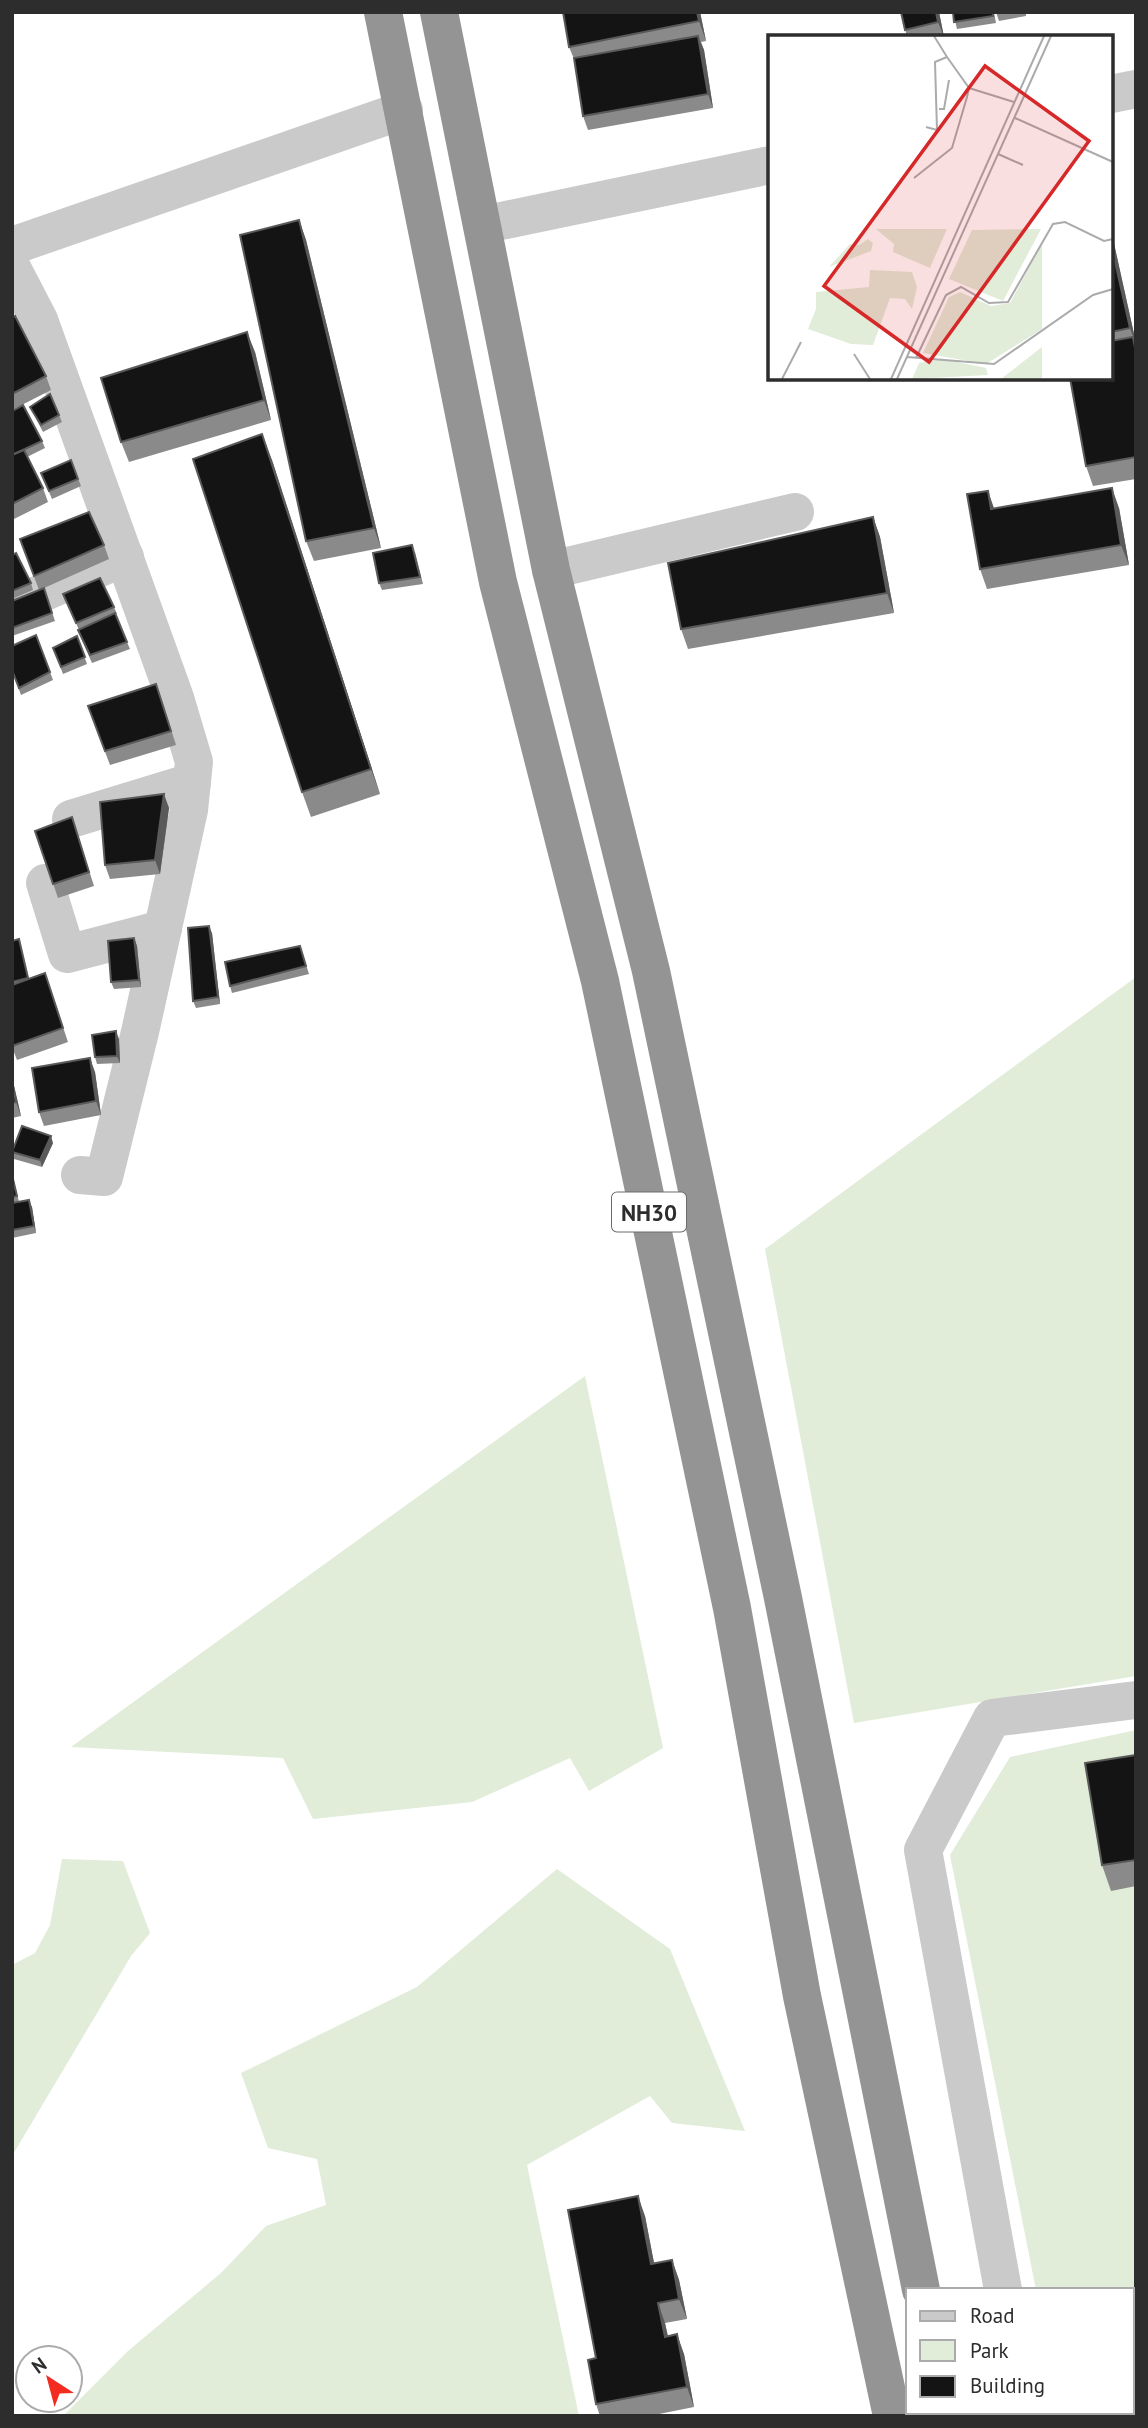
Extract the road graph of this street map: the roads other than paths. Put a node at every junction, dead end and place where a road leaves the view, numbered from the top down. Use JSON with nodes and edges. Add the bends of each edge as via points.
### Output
{"nodes":[{"id":1,"x":383,"y":12,"type":"edge"},
{"id":2,"x":439,"y":12,"type":"edge"},
{"id":3,"x":1136,"y":89,"type":"edge"},
{"id":4,"x":1113,"y":94,"type":"edge"},
{"id":5,"x":404,"y":110,"type":"junction"},
{"id":6,"x":768,"y":165,"type":"edge"},
{"id":7,"x":482,"y":225,"type":"junction"},
{"id":8,"x":12,"y":246,"type":"edge"},
{"id":9,"x":12,"y":268,"type":"edge"},
{"id":10,"x":795,"y":512,"type":"dead end"},
{"id":11,"x":125,"y":556,"type":"junction"},
{"id":12,"x":551,"y":570,"type":"junction"},
{"id":13,"x":12,"y":606,"type":"edge"},
{"id":14,"x":192,"y":782,"type":"junction"},
{"id":15,"x":71,"y":819,"type":"edge"},
{"id":16,"x":46,"y":883,"type":"edge"},
{"id":17,"x":163,"y":929,"type":"junction"},
{"id":18,"x":80,"y":1175,"type":"dead end"},
{"id":19,"x":1136,"y":1700,"type":"edge"},
{"id":20,"x":921,"y":2288,"type":"edge"},
{"id":21,"x":1003,"y":2288,"type":"edge"},
{"id":22,"x":892,"y":2416,"type":"edge"}],
"edges":[{"from":1,"to":5,"type":"highway","number":"NH30"},
{"from":2,"to":7,"type":"highway","number":"NH30"},
{"from":3,"to":4,"type":"street"},
{"from":5,"to":8,"type":"street"},
{"from":5,"to":22,"type":"highway","number":"NH30","via":[[498,582],[603,995],[732,1608],[803,1996]]},
{"from":6,"to":7,"type":"street"},
{"from":7,"to":12,"type":"highway","number":"NH30"},
{"from":9,"to":11,"type":"street","via":[[39,320]]},
{"from":10,"to":12,"type":"street"},
{"from":11,"to":13,"type":"street"},
{"from":11,"to":14,"type":"street","via":[[194,762]]},
{"from":12,"to":20,"type":"highway","number":"NH30","via":[[651,971],[783,1598]]},
{"from":14,"to":15,"type":"street"},
{"from":14,"to":17,"type":"street"},
{"from":16,"to":17,"type":"street","via":[[67,954]]},
{"from":17,"to":18,"type":"street","via":[[104,1177]]},
{"from":19,"to":21,"type":"street","via":[[992,1718],[923,1850]]}]}
